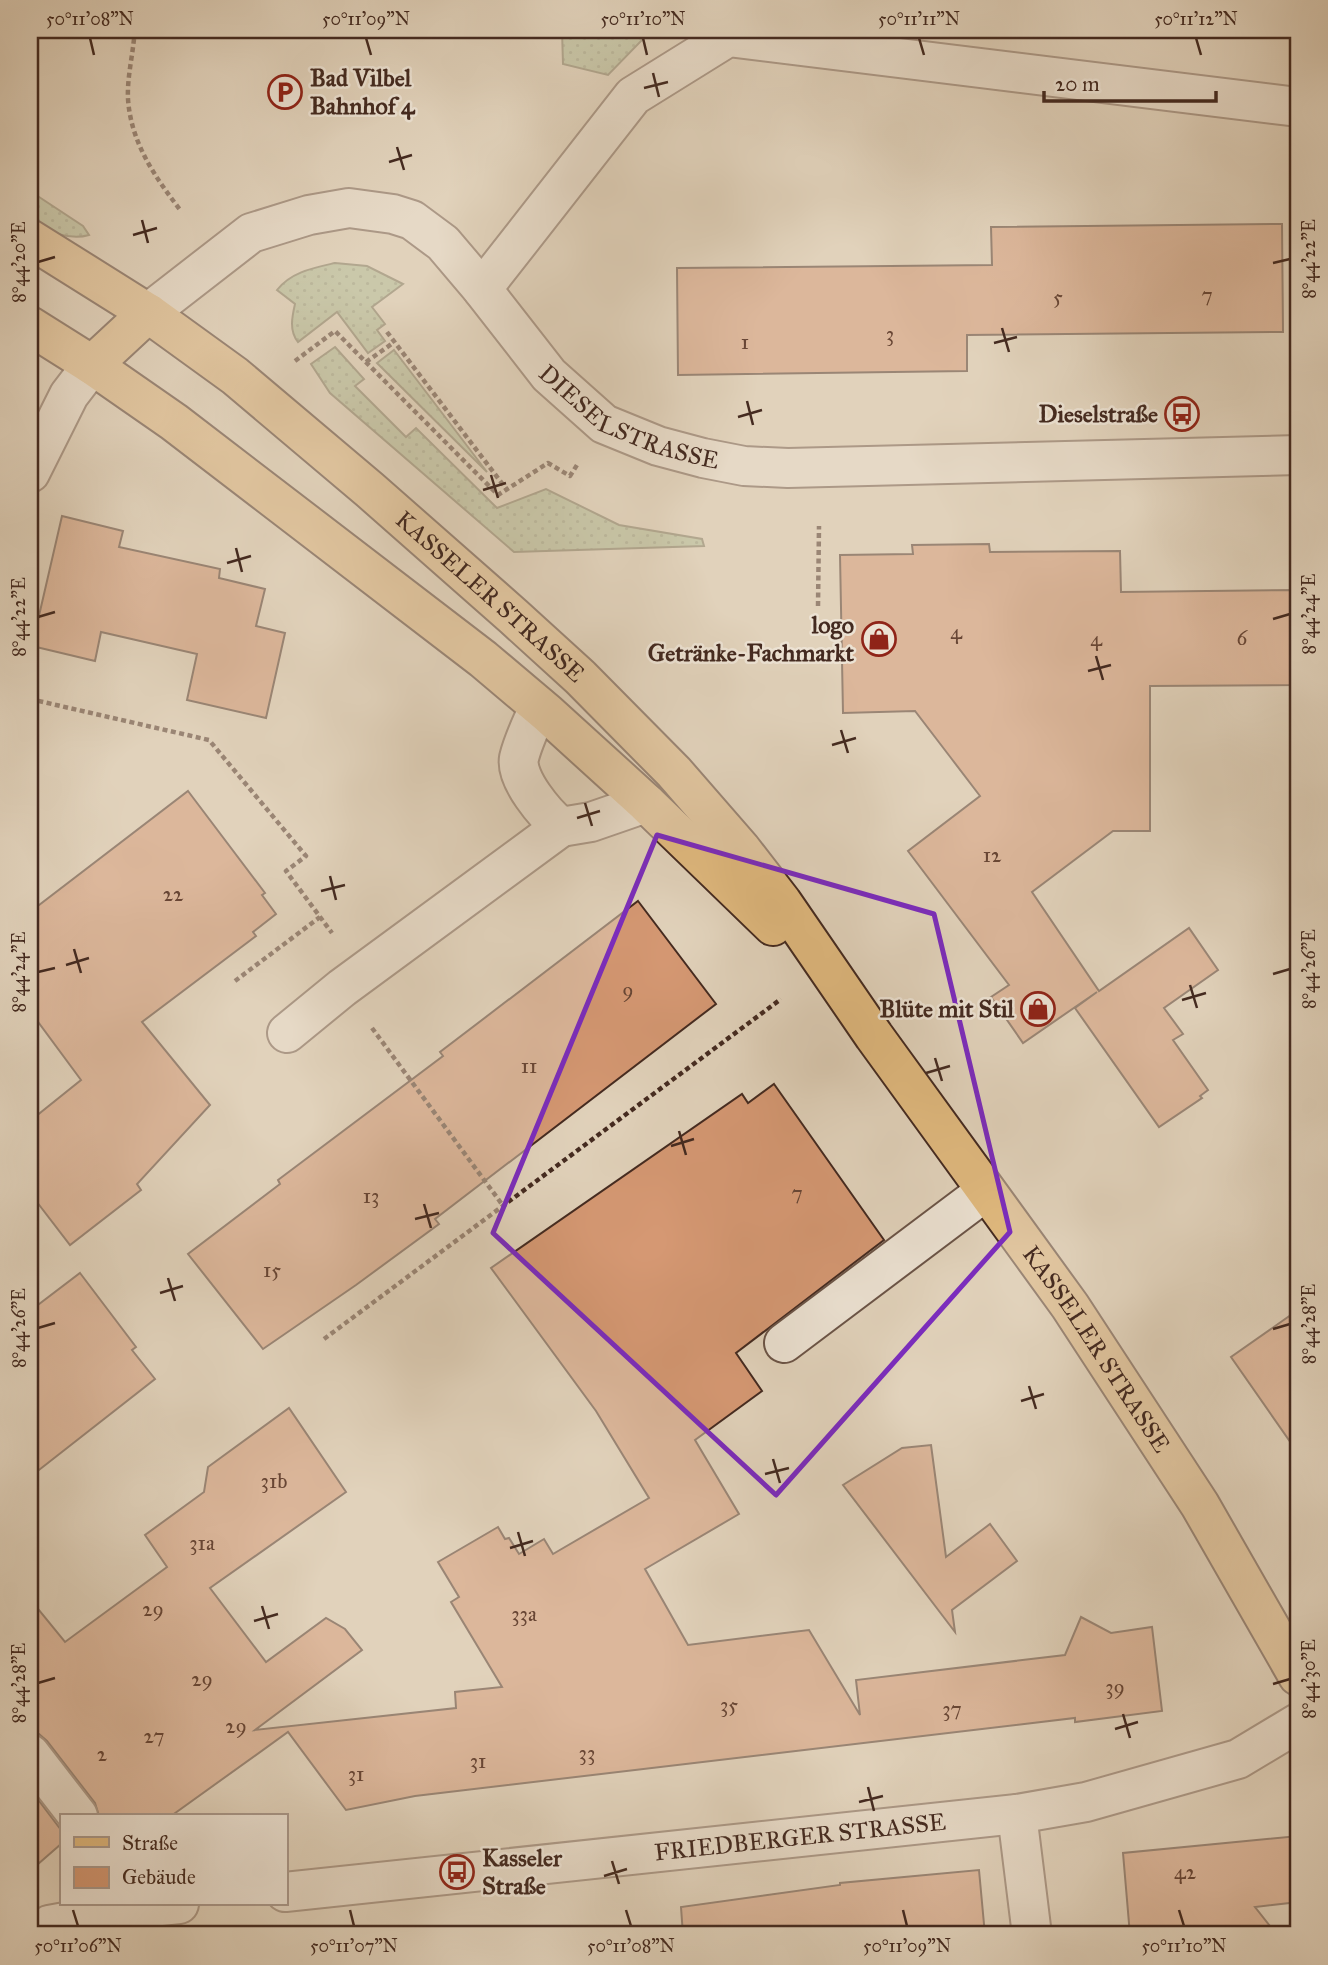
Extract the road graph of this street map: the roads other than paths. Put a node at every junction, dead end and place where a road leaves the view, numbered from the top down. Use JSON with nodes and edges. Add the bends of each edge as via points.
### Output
{"nodes":[{"id":1,"x":1298,"y":107,"type":"edge"},
{"id":2,"x":30,"y":239,"type":"edge"},
{"id":3,"x":482,"y":289,"type":"junction"},
{"id":4,"x":148,"y":313,"type":"junction"},
{"id":5,"x":30,"y":326,"type":"edge"},
{"id":6,"x":92,"y":365,"type":"junction"},
{"id":7,"x":1298,"y":455,"type":"edge"},
{"id":8,"x":30,"y":473,"type":"edge"},
{"id":9,"x":539,"y":707,"type":"junction"},
{"id":10,"x":646,"y":803,"type":"junction"},
{"id":11,"x":561,"y":827,"type":"junction"},
{"id":12,"x":287,"y":1033,"type":"dead end"},
{"id":13,"x":874,"y":1036,"type":"junction"},
{"id":14,"x":986,"y":1191,"type":"junction"},
{"id":15,"x":784,"y":1343,"type":"dead end"},
{"id":16,"x":1298,"y":1676,"type":"edge"},
{"id":17,"x":1298,"y":1723,"type":"edge"},
{"id":18,"x":30,"y":1754,"type":"edge"},
{"id":19,"x":76,"y":1814,"type":"edge"},
{"id":20,"x":1017,"y":1814,"type":"junction"},
{"id":21,"x":287,"y":1892,"type":"edge"},
{"id":22,"x":151,"y":1906,"type":"edge"},
{"id":23,"x":123,"y":1908,"type":"edge"},
{"id":24,"x":34,"y":1935,"type":"edge"},
{"id":25,"x":1032,"y":1935,"type":"edge"}],
"edges":[{"from":1,"to":3,"type":"street","via":[[728,37],[633,96]]},
{"from":2,"to":4,"type":"main road","name":"KASSELER STRASSE"},
{"from":3,"to":4,"type":"street","name":"DIESELSTRASSE","via":[[443,243],[420,225],[393,214],[349,208],[251,233]]},
{"from":3,"to":7,"type":"street","name":"DIESELSTRASSE","via":[[549,375],[604,424],[703,458],[788,468]]},
{"from":4,"to":6,"type":"main road"},
{"from":4,"to":13,"type":"main road","name":"KASSELER STRASSE","via":[[281,415],[580,677],[674,772],[741,849]]},
{"from":5,"to":6,"type":"main road","name":"KASSELER STRASSE"},
{"from":6,"to":8,"type":"street","via":[[69,395]]},
{"from":6,"to":9,"type":"main road","name":"KASSELER STRASSE","via":[[242,474]]},
{"from":9,"to":10,"type":"main road","name":"KASSELER STRASSE"},
{"from":9,"to":11,"type":"street","via":[[518,761],[538,802]]},
{"from":10,"to":11,"type":"street"},
{"from":10,"to":13,"type":"main road","name":"KASSELER STRASSE","via":[[756,907]]},
{"from":11,"to":12,"type":"street"},
{"from":13,"to":14,"type":"main road","name":"KASSELER STRASSE"},
{"from":14,"to":15,"type":"street"},
{"from":14,"to":16,"type":"main road","name":"KASSELER STRASSE","via":[[1070,1306],[1200,1505]]},
{"from":17,"to":20,"type":"street","name":"FRIEDBERGER STRASSE","via":[[1238,1759],[1086,1802]]},
{"from":18,"to":19,"type":"street"},
{"from":20,"to":21,"type":"street","name":"FRIEDBERGER STRASSE"},
{"from":20,"to":25,"type":"street"},
{"from":22,"to":23,"type":"street"},
{"from":23,"to":24,"type":"street","via":[[50,1925]]}]}
